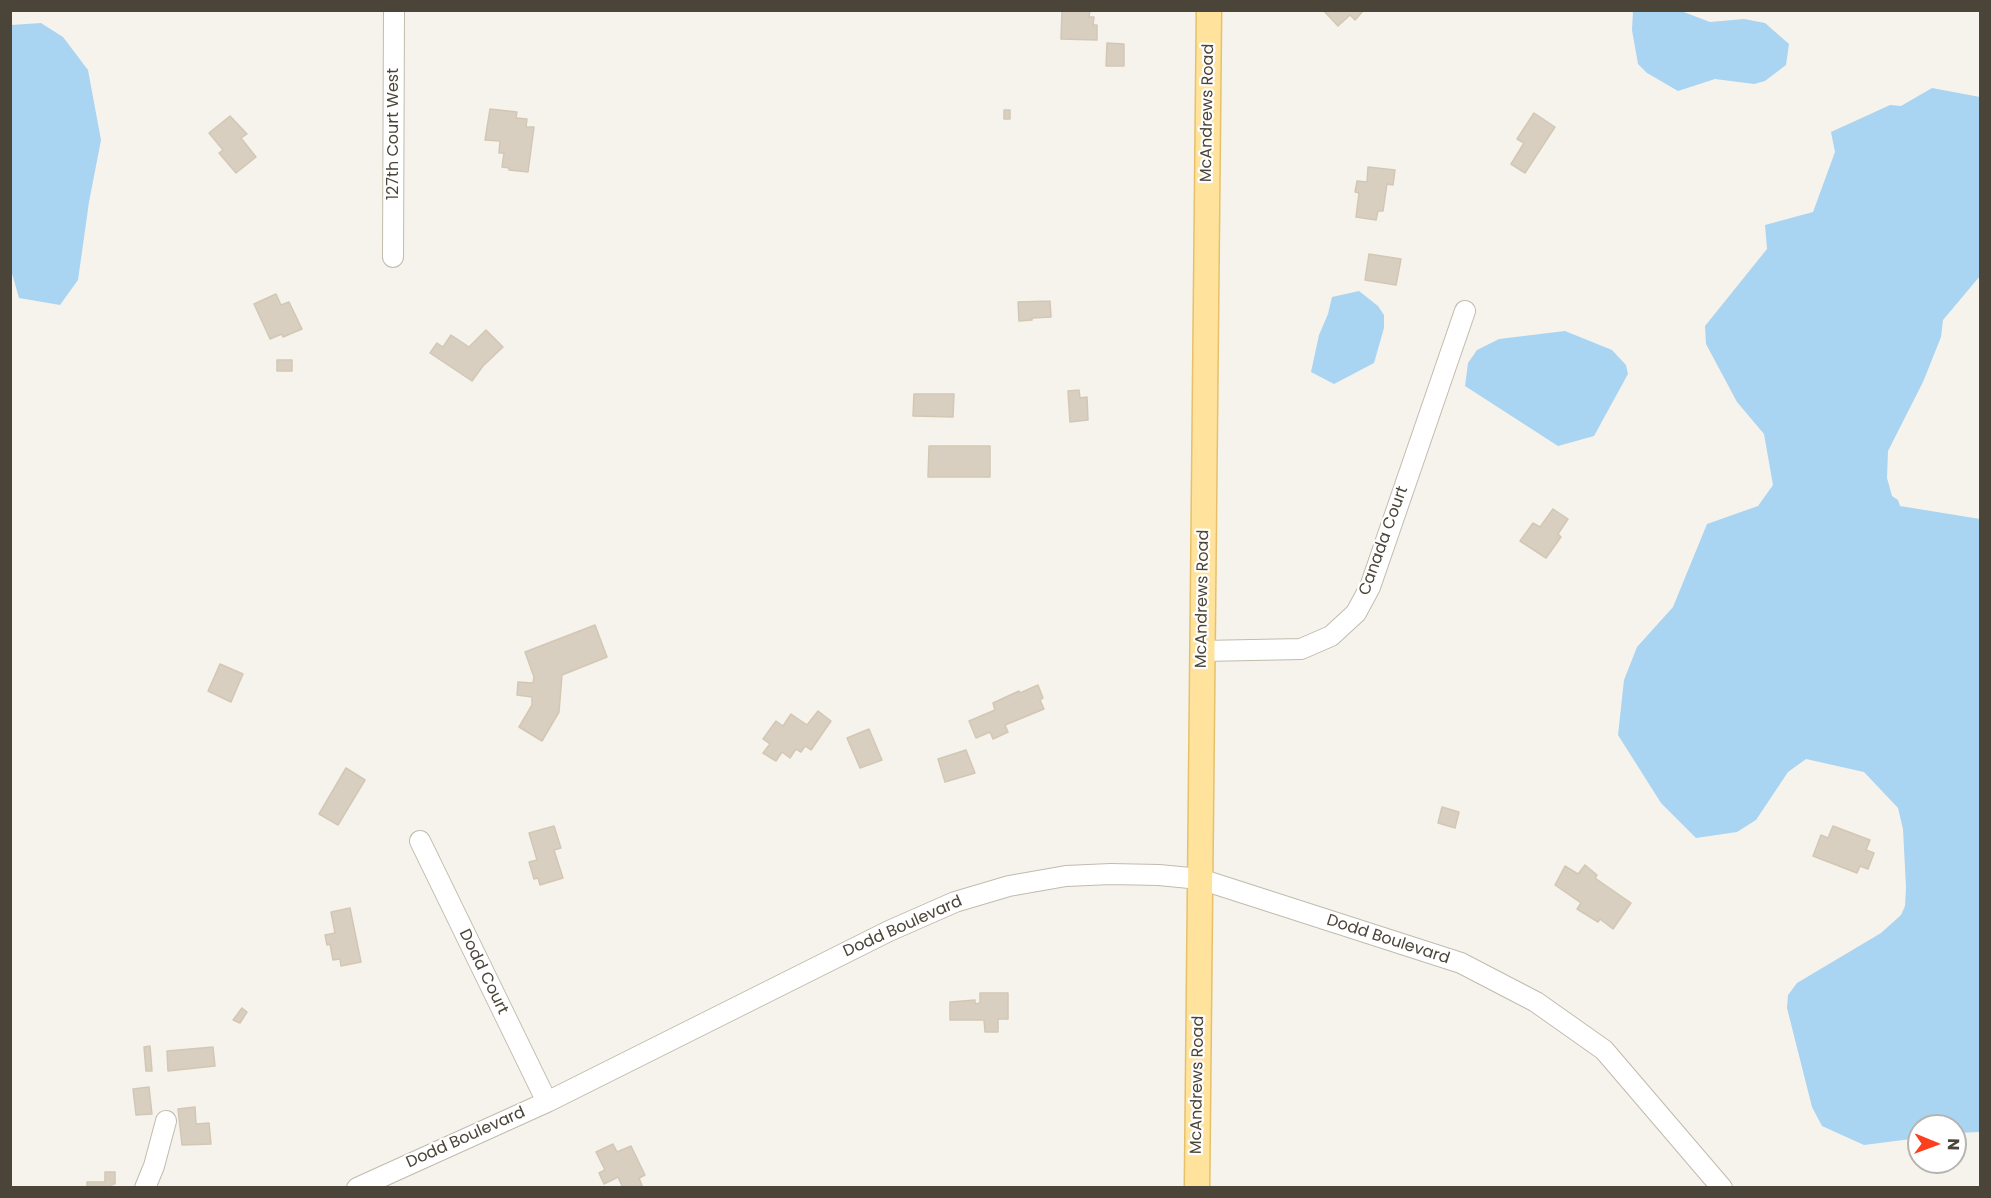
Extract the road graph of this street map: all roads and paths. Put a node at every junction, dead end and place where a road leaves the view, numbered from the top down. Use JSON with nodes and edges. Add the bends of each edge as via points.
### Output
{"nodes":[{"id":1,"x":394,"y":10,"type":"edge"},
{"id":2,"x":1209,"y":10,"type":"edge"},
{"id":3,"x":393,"y":256,"type":"dead end"},
{"id":4,"x":1465,"y":311,"type":"dead end"},
{"id":5,"x":1203,"y":651,"type":"junction"},
{"id":6,"x":420,"y":842,"type":"dead end"},
{"id":7,"x":1200,"y":879,"type":"junction"},
{"id":8,"x":547,"y":1102,"type":"junction"},
{"id":9,"x":166,"y":1121,"type":"dead end"},
{"id":10,"x":145,"y":1188,"type":"edge"},
{"id":11,"x":357,"y":1188,"type":"edge"},
{"id":12,"x":1197,"y":1188,"type":"edge"},
{"id":13,"x":1722,"y":1188,"type":"edge"}],
"edges":[{"from":1,"to":3,"type":"street","name":"127th Court West"},
{"from":2,"to":5,"type":"main road","name":"McAndrews Road"},
{"from":4,"to":5,"type":"street","name":"Canada Court","via":[[1370,587],[1356,613],[1331,636],[1301,649]]},
{"from":5,"to":7,"type":"main road","name":"McAndrews Road"},
{"from":6,"to":8,"type":"street","name":"Dodd Court"},
{"from":7,"to":8,"type":"street","name":"Dodd Boulevard","via":[[1159,875],[1066,876],[1009,886],[955,902]]},
{"from":7,"to":12,"type":"main road","name":"McAndrews Road"},
{"from":7,"to":13,"type":"street","name":"Dodd Boulevard","via":[[1461,963],[1536,1002],[1604,1050]]},
{"from":8,"to":11,"type":"street","name":"Dodd Boulevard"},
{"from":9,"to":10,"type":"street"}]}
